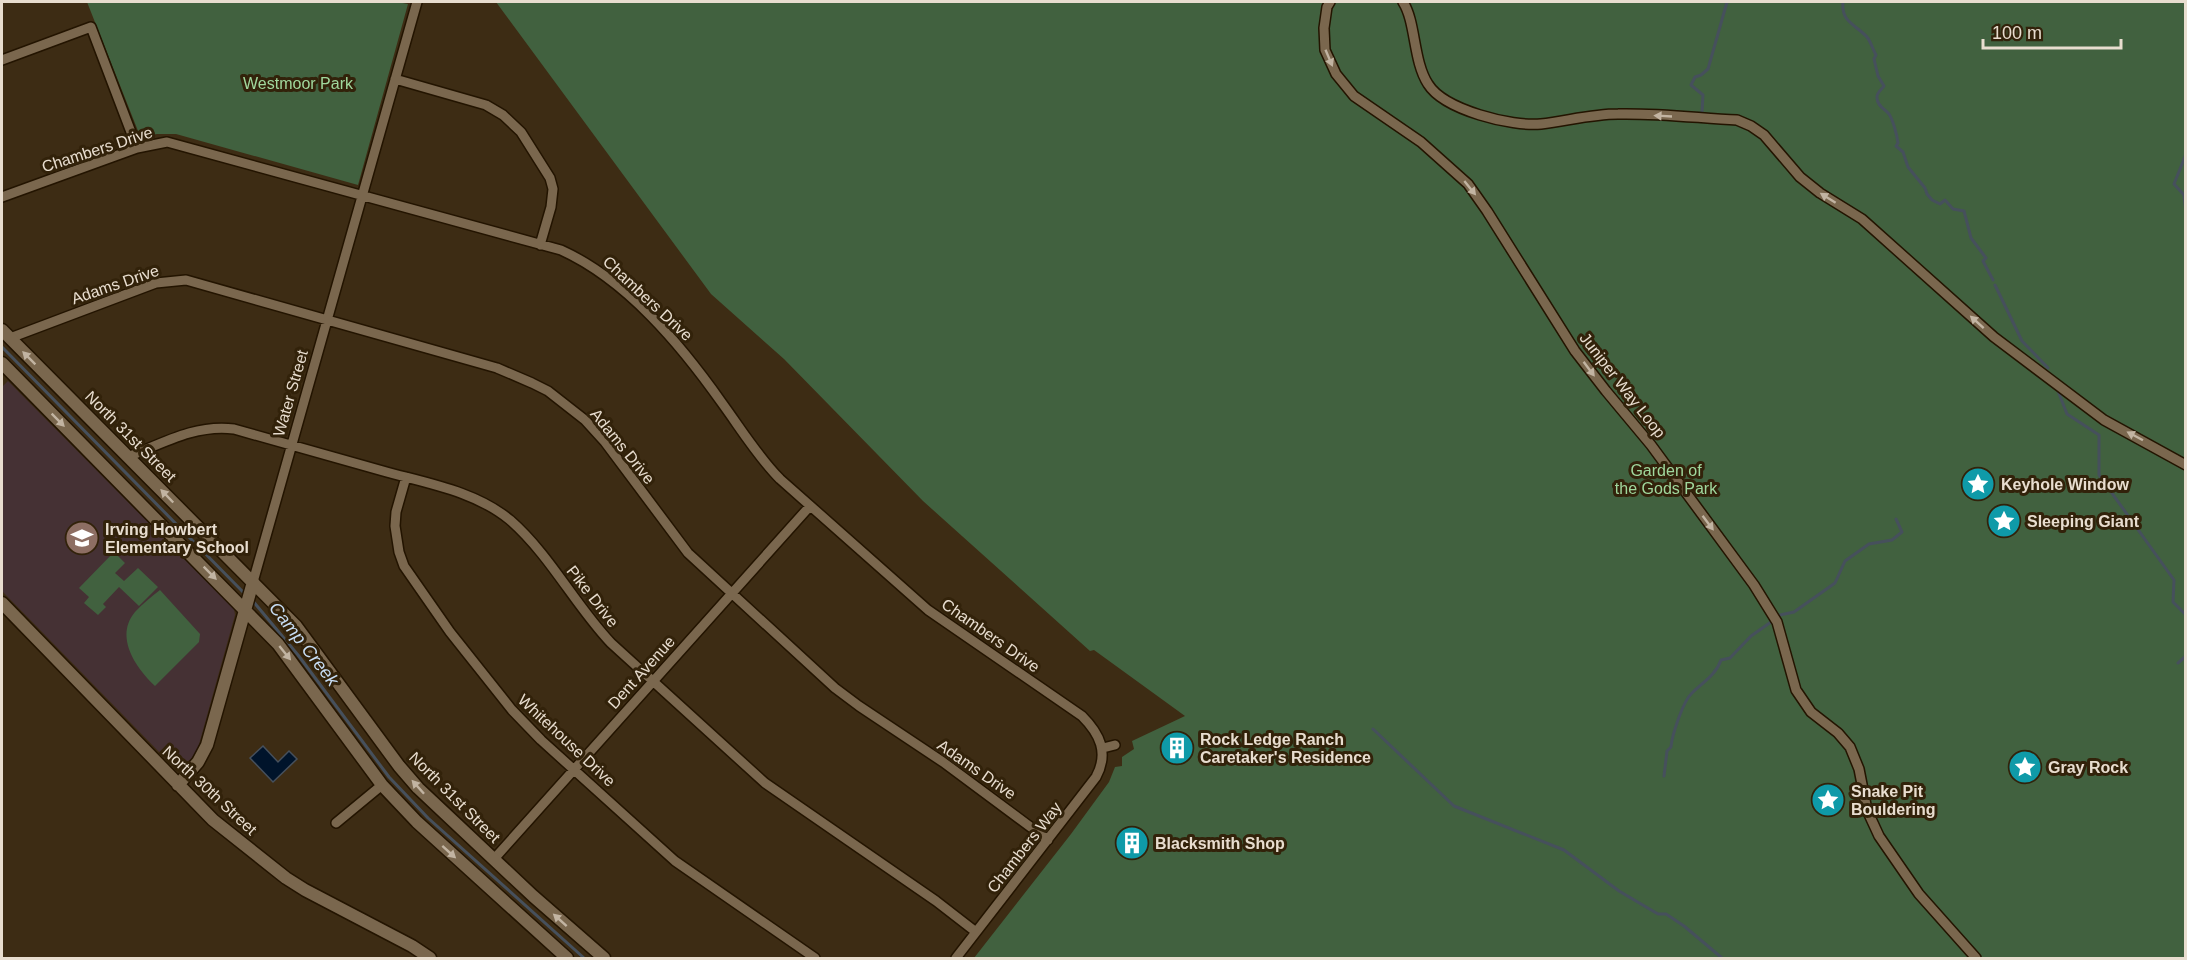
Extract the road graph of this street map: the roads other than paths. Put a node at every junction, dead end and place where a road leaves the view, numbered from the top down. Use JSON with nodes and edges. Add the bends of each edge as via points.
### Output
{"nodes":[{"id":1,"x":417,"y":2,"type":"edge"},
{"id":2,"x":1330,"y":2,"type":"edge"},
{"id":3,"x":1403,"y":2,"type":"edge"},
{"id":4,"x":2,"y":60,"type":"edge"},
{"id":5,"x":395,"y":79,"type":"junction"},
{"id":6,"x":137,"y":148,"type":"junction"},
{"id":7,"x":363,"y":195,"type":"junction"},
{"id":8,"x":2,"y":198,"type":"edge"},
{"id":9,"x":540,"y":244,"type":"junction"},
{"id":10,"x":328,"y":320,"type":"junction"},
{"id":11,"x":6,"y":334,"type":"edge"},
{"id":12,"x":2,"y":363,"type":"edge"},
{"id":13,"x":292,"y":445,"type":"junction"},
{"id":14,"x":128,"y":457,"type":"junction"},
{"id":15,"x":2186,"y":465,"type":"edge"},
{"id":16,"x":406,"y":477,"type":"junction"},
{"id":17,"x":810,"y":506,"type":"junction"},
{"id":18,"x":253,"y":582,"type":"junction"},
{"id":19,"x":732,"y":593,"type":"junction"},
{"id":20,"x":2,"y":603,"type":"edge"},
{"id":21,"x":246,"y":610,"type":"junction"},
{"id":22,"x":653,"y":682,"type":"junction"},
{"id":23,"x":1116,"y":746,"type":"dead end"},
{"id":24,"x":1103,"y":748,"type":"junction"},
{"id":25,"x":573,"y":769,"type":"junction"},
{"id":26,"x":178,"y":785,"type":"junction"},
{"id":27,"x":382,"y":785,"type":"junction"},
{"id":28,"x":336,"y":823,"type":"dead end"},
{"id":29,"x":1048,"y":840,"type":"junction"},
{"id":30,"x":494,"y":859,"type":"junction"},
{"id":31,"x":976,"y":932,"type":"junction"},
{"id":32,"x":430,"y":958,"type":"edge"},
{"id":33,"x":567,"y":958,"type":"edge"},
{"id":34,"x":604,"y":958,"type":"edge"},
{"id":35,"x":815,"y":958,"type":"edge"},
{"id":36,"x":956,"y":958,"type":"edge"},
{"id":37,"x":1976,"y":958,"type":"edge"}],
"edges":[{"from":1,"to":5,"type":"street","name":"Water Street"},
{"from":2,"to":37,"type":"street","name":"Juniper Way Loop","one_way":true,"via":[[1324,28],[1325,50],[1336,74],[1354,96],[1421,142],[1468,184],[1575,351],[1652,446],[1755,585],[1777,622],[1796,690],[1811,712],[1850,747],[1867,810],[1879,836],[1919,894]]},
{"from":15,"to":3,"type":"street","one_way":true,"via":[[2104,420],[1994,337],[1862,219],[1800,177],[1764,135],[1751,126],[1737,120],[1618,114],[1538,124],[1467,111],[1443,100],[1428,85]]},
{"from":4,"to":6,"type":"street","via":[[91,27]]},
{"from":5,"to":7,"type":"street","name":"Water Street"},
{"from":5,"to":9,"type":"street","via":[[486,105],[521,132],[553,189]]},
{"from":6,"to":7,"type":"street","name":"Chambers Drive","via":[[177,144]]},
{"from":6,"to":8,"type":"street","name":"Chambers Drive"},
{"from":7,"to":9,"type":"street","name":"Chambers Drive"},
{"from":7,"to":10,"type":"street","name":"Water Street"},
{"from":9,"to":17,"type":"street","name":"Chambers Drive","via":[[561,250],[601,272],[662,328],[771,470]]},
{"from":10,"to":11,"type":"street","name":"Adams Drive","via":[[178,279]]},
{"from":10,"to":13,"type":"street","name":"Water Street"},
{"from":10,"to":19,"type":"street","name":"Adams Drive","via":[[496,368],[561,400],[605,442],[683,547]]},
{"from":14,"to":11,"type":"main road","name":"North 31st Street","one_way":true},
{"from":12,"to":21,"type":"main road","one_way":true},
{"from":13,"to":14,"type":"street","name":"Pike Drive","via":[[234,429],[210,427]]},
{"from":13,"to":16,"type":"street","name":"Pike Drive"},
{"from":13,"to":18,"type":"street","name":"Water Street"},
{"from":18,"to":14,"type":"main road","name":"North 31st Street","one_way":true},
{"from":16,"to":22,"type":"street","name":"Pike Drive","via":[[473,498],[508,519],[538,549],[600,631]]},
{"from":16,"to":25,"type":"street","name":"Whitehouse Drive","via":[[395,526],[404,566],[497,693]]},
{"from":17,"to":19,"type":"street","name":"Dent Avenue"},
{"from":17,"to":24,"type":"street","name":"Chambers Drive","via":[[928,610],[1082,716]]},
{"from":18,"to":21,"type":"main road","name":"Water Street"},
{"from":30,"to":18,"type":"main road","name":"North 31st Street","one_way":true,"via":[[418,788],[313,647]]},
{"from":19,"to":22,"type":"street","name":"Dent Avenue"},
{"from":19,"to":29,"type":"street","name":"Adams Drive","via":[[848,698]]},
{"from":20,"to":26,"type":"main road","name":"North 30th Street"},
{"from":21,"to":26,"type":"main road","name":"Water Street","via":[[207,745]]},
{"from":21,"to":27,"type":"main road","one_way":true,"via":[[295,664]]},
{"from":22,"to":25,"type":"street","name":"Dent Avenue"},
{"from":22,"to":31,"type":"street","name":"Pike Drive","via":[[771,787]]},
{"from":23,"to":24,"type":"street"},
{"from":24,"to":29,"type":"street","name":"Chambers Way","via":[[1096,777]]},
{"from":25,"to":30,"type":"street","name":"Dent Avenue"},
{"from":25,"to":35,"type":"street","name":"Whitehouse Drive","via":[[680,865]]},
{"from":26,"to":32,"type":"main road","name":"North 30th Street","via":[[213,820],[286,878]]},
{"from":27,"to":28,"type":"street"},
{"from":27,"to":33,"type":"main road","one_way":true,"via":[[439,843]]},
{"from":29,"to":31,"type":"street","name":"Chambers Way"},
{"from":34,"to":30,"type":"main road","name":"North 31st Street","one_way":true},
{"from":31,"to":36,"type":"street","name":"Chambers Way"}]}
